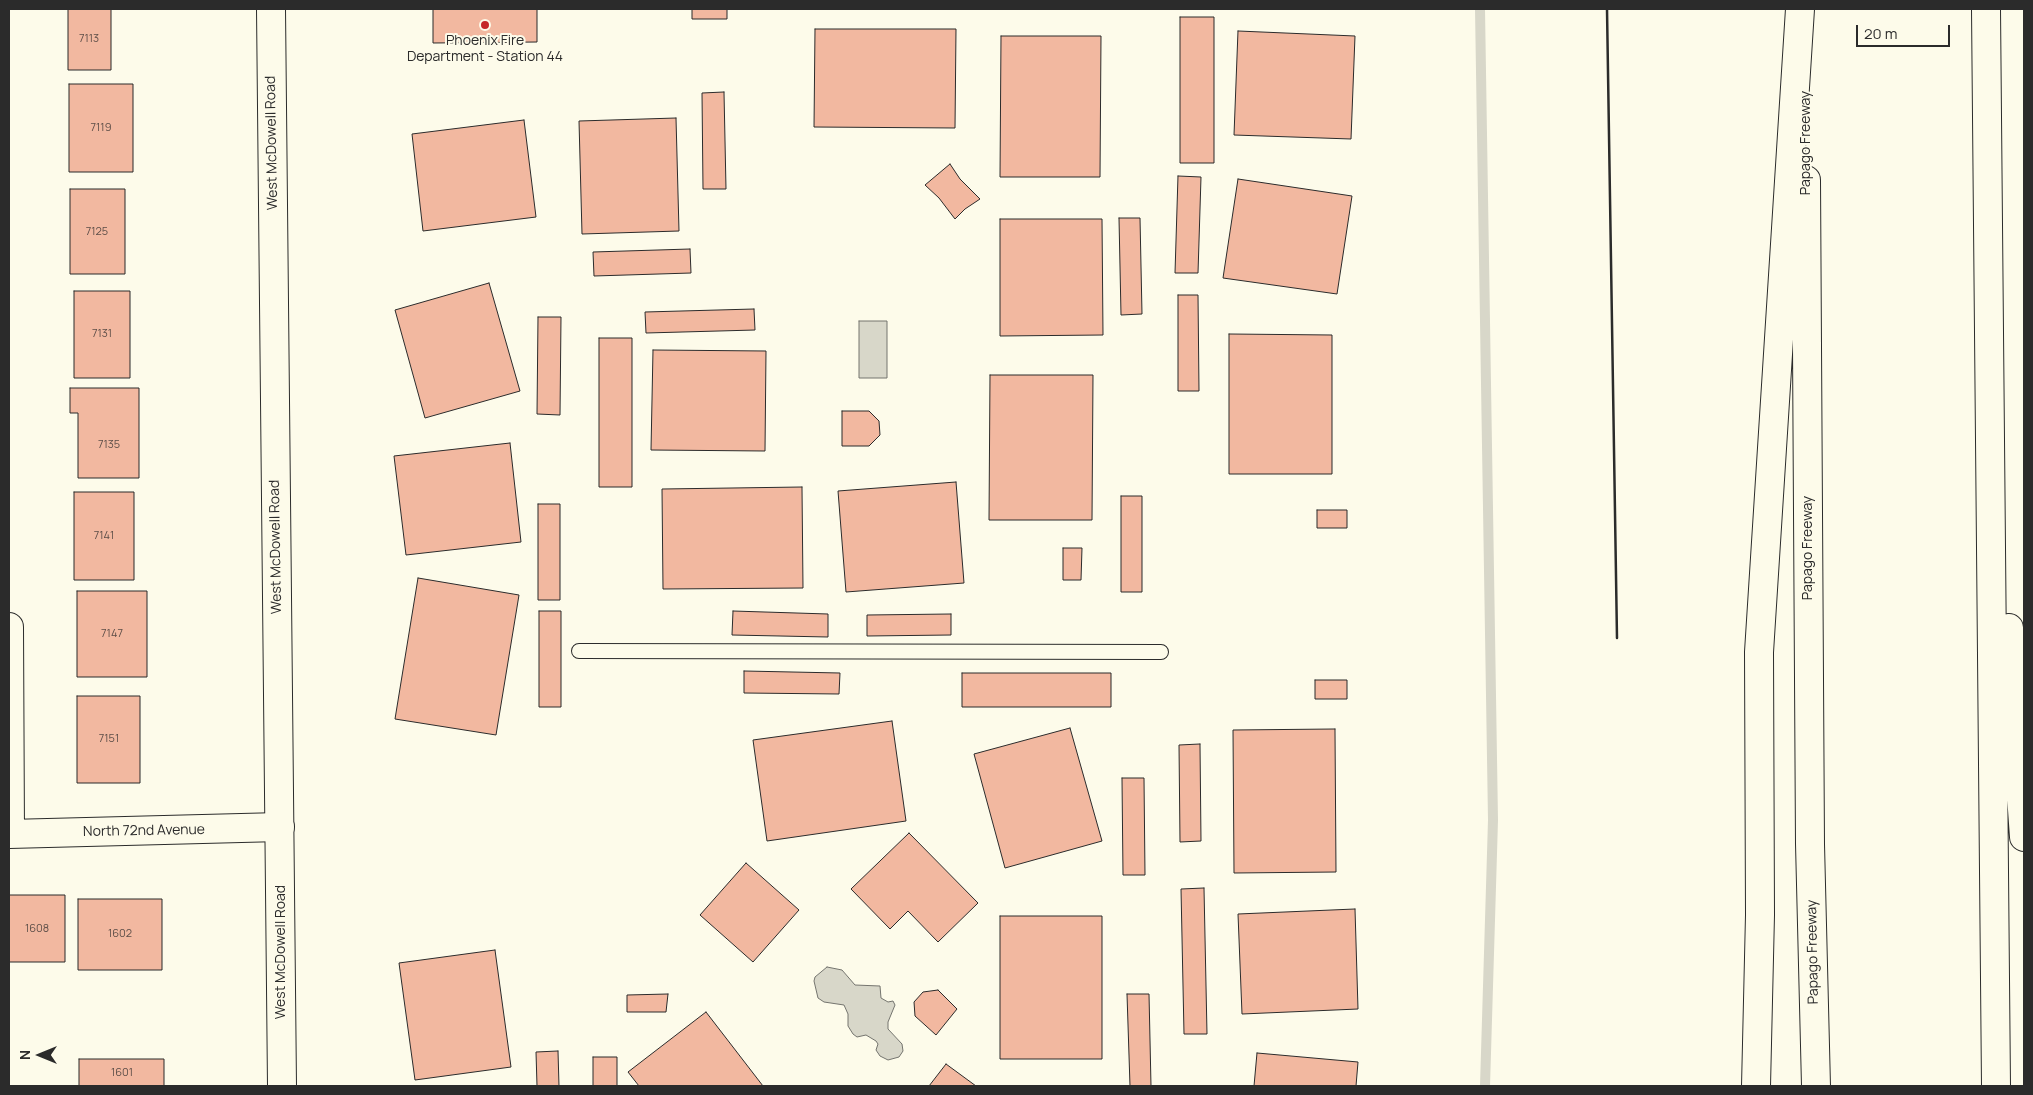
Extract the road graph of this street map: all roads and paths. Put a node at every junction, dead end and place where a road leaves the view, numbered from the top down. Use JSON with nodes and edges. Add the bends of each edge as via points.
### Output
{"nodes":[{"id":1,"x":271,"y":9,"type":"edge"},
{"id":2,"x":1800,"y":9,"type":"edge"},
{"id":3,"x":1805,"y":9,"type":"edge"},
{"id":4,"x":1986,"y":9,"type":"edge"},
{"id":5,"x":1990,"y":360,"type":"junction"},
{"id":6,"x":9,"y":627,"type":"edge"},
{"id":7,"x":579,"y":651,"type":"dead end"},
{"id":8,"x":1161,"y":652,"type":"dead end"},
{"id":9,"x":280,"y":827,"type":"junction"},
{"id":10,"x":10,"y":834,"type":"edge"},
{"id":11,"x":2024,"y":837,"type":"edge"},
{"id":12,"x":282,"y":1086,"type":"edge"},
{"id":13,"x":1756,"y":1086,"type":"edge"},
{"id":14,"x":1816,"y":1086,"type":"edge"},
{"id":15,"x":1996,"y":1086,"type":"edge"}],
"edges":[{"from":1,"to":9,"type":"main road","name":"West McDowell Road"},
{"from":2,"to":13,"type":"main road","via":[[1759,652],[1760,915]]},
{"from":3,"to":14,"type":"main road","name":"Papago Freeway","via":[[1810,834]]},
{"from":4,"to":5,"type":"main road"},
{"from":5,"to":11,"type":"main road"},
{"from":5,"to":15,"type":"main road"},
{"from":6,"to":10,"type":"main road"},
{"from":7,"to":8,"type":"lane"},
{"from":9,"to":10,"type":"main road","name":"North 72nd Avenue"},
{"from":9,"to":12,"type":"main road","name":"West McDowell Road"}]}
